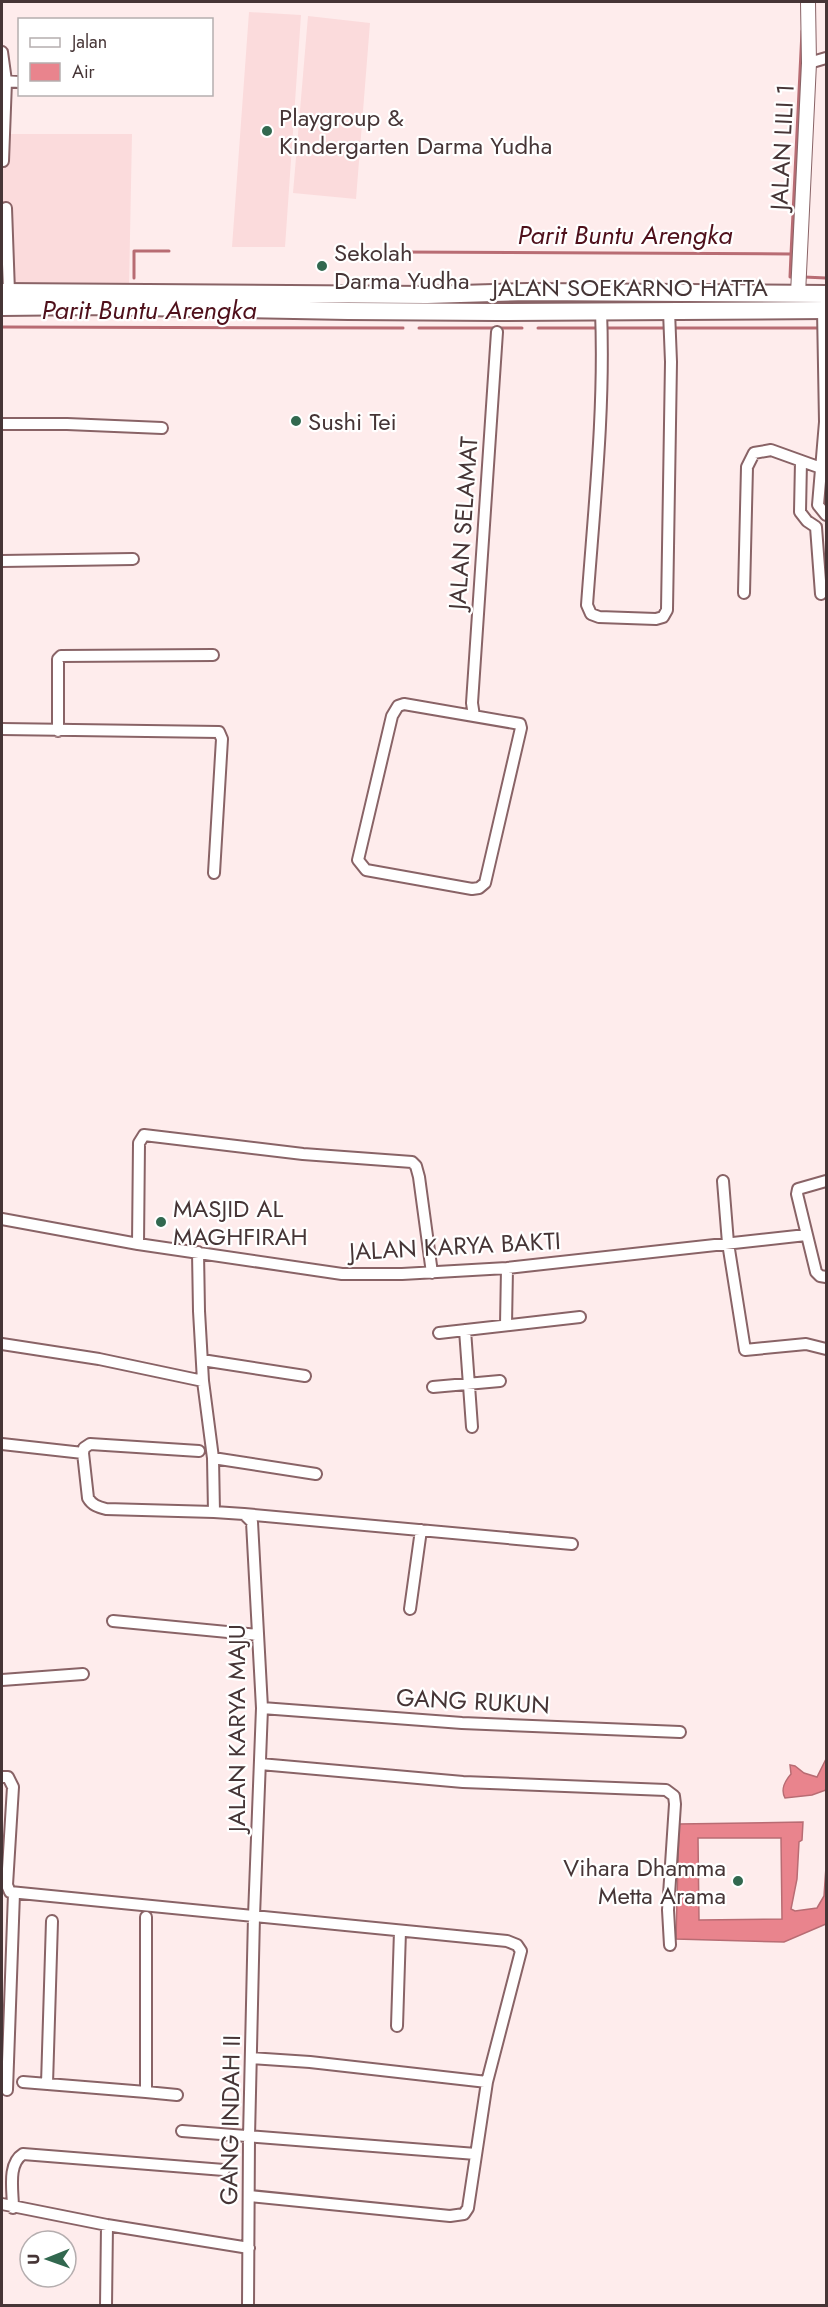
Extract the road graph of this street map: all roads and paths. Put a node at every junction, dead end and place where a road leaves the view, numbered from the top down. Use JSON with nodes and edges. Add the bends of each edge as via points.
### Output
{"nodes":[{"id":1,"x":808,"y":2,"type":"edge"},
{"id":2,"x":2,"y":52,"type":"edge"},
{"id":3,"x":826,"y":58,"type":"edge"},
{"id":4,"x":809,"y":63,"type":"junction"},
{"id":5,"x":4,"y":81,"type":"edge"},
{"id":6,"x":3,"y":161,"type":"dead end"},
{"id":7,"x":6,"y":208,"type":"dead end"},
{"id":8,"x":798,"y":284,"type":"junction"},
{"id":9,"x":555,"y":293,"type":"junction"},
{"id":10,"x":4,"y":297,"type":"edge"},
{"id":11,"x":557,"y":311,"type":"junction"},
{"id":12,"x":825,"y":315,"type":"edge"},
{"id":13,"x":601,"y":322,"type":"junction"},
{"id":14,"x":670,"y":323,"type":"junction"},
{"id":15,"x":497,"y":332,"type":"dead end"},
{"id":16,"x":2,"y":424,"type":"edge"},
{"id":17,"x":162,"y":428,"type":"dead end"},
{"id":18,"x":801,"y":460,"type":"junction"},
{"id":19,"x":821,"y":468,"type":"junction"},
{"id":20,"x":826,"y":515,"type":"edge"},
{"id":21,"x":133,"y":559,"type":"dead end"},
{"id":22,"x":2,"y":561,"type":"edge"},
{"id":23,"x":744,"y":593,"type":"dead end"},
{"id":24,"x":821,"y":594,"type":"dead end"},
{"id":25,"x":213,"y":656,"type":"dead end"},
{"id":26,"x":474,"y":716,"type":"junction"},
{"id":27,"x":2,"y":729,"type":"edge"},
{"id":28,"x":58,"y":731,"type":"junction"},
{"id":29,"x":214,"y":873,"type":"dead end"},
{"id":30,"x":723,"y":1181,"type":"dead end"},
{"id":31,"x":826,"y":1181,"type":"edge"},
{"id":32,"x":2,"y":1218,"type":"edge"},
{"id":33,"x":806,"y":1235,"type":"junction"},
{"id":34,"x":728,"y":1243,"type":"junction"},
{"id":35,"x":138,"y":1244,"type":"junction"},
{"id":36,"x":198,"y":1252,"type":"junction"},
{"id":37,"x":507,"y":1268,"type":"junction"},
{"id":38,"x":432,"y":1273,"type":"junction"},
{"id":39,"x":826,"y":1277,"type":"edge"},
{"id":40,"x":580,"y":1317,"type":"dead end"},
{"id":41,"x":506,"y":1325,"type":"junction"},
{"id":42,"x":465,"y":1330,"type":"junction"},
{"id":43,"x":439,"y":1333,"type":"dead end"},
{"id":44,"x":2,"y":1344,"type":"edge"},
{"id":45,"x":826,"y":1349,"type":"edge"},
{"id":46,"x":202,"y":1360,"type":"junction"},
{"id":47,"x":305,"y":1376,"type":"dead end"},
{"id":48,"x":203,"y":1381,"type":"junction"},
{"id":49,"x":500,"y":1381,"type":"dead end"},
{"id":50,"x":469,"y":1384,"type":"junction"},
{"id":51,"x":433,"y":1387,"type":"dead end"},
{"id":52,"x":472,"y":1427,"type":"dead end"},
{"id":53,"x":2,"y":1444,"type":"edge"},
{"id":54,"x":84,"y":1450,"type":"junction"},
{"id":55,"x":199,"y":1451,"type":"dead end"},
{"id":56,"x":213,"y":1458,"type":"junction"},
{"id":57,"x":316,"y":1474,"type":"dead end"},
{"id":58,"x":214,"y":1512,"type":"junction"},
{"id":59,"x":248,"y":1518,"type":"junction"},
{"id":60,"x":421,"y":1530,"type":"junction"},
{"id":61,"x":572,"y":1544,"type":"dead end"},
{"id":62,"x":410,"y":1609,"type":"dead end"},
{"id":63,"x":113,"y":1621,"type":"dead end"},
{"id":64,"x":258,"y":1635,"type":"junction"},
{"id":65,"x":83,"y":1674,"type":"dead end"},
{"id":66,"x":2,"y":1680,"type":"edge"},
{"id":67,"x":262,"y":1708,"type":"junction"},
{"id":68,"x":680,"y":1732,"type":"dead end"},
{"id":69,"x":261,"y":1764,"type":"junction"},
{"id":70,"x":2,"y":1777,"type":"edge"},
{"id":71,"x":14,"y":1893,"type":"junction"},
{"id":72,"x":254,"y":1916,"type":"junction"},
{"id":73,"x":146,"y":1917,"type":"dead end"},
{"id":74,"x":52,"y":1921,"type":"dead end"},
{"id":75,"x":400,"y":1931,"type":"junction"},
{"id":76,"x":255,"y":1934,"type":"joint"},
{"id":77,"x":670,"y":1945,"type":"dead end"},
{"id":78,"x":397,"y":2026,"type":"dead end"},
{"id":79,"x":5,"y":2048,"type":"edge"},
{"id":80,"x":251,"y":2058,"type":"junction"},
{"id":81,"x":23,"y":2082,"type":"dead end"},
{"id":82,"x":487,"y":2082,"type":"junction"},
{"id":83,"x":47,"y":2084,"type":"junction"},
{"id":84,"x":7,"y":2090,"type":"dead end"},
{"id":85,"x":146,"y":2092,"type":"junction"},
{"id":86,"x":177,"y":2095,"type":"dead end"},
{"id":87,"x":182,"y":2131,"type":"dead end"},
{"id":88,"x":249,"y":2137,"type":"junction"},
{"id":89,"x":476,"y":2154,"type":"junction"},
{"id":90,"x":224,"y":2170,"type":"dead end"},
{"id":91,"x":250,"y":2196,"type":"junction"},
{"id":92,"x":2,"y":2204,"type":"edge"},
{"id":93,"x":13,"y":2208,"type":"junction"},
{"id":94,"x":107,"y":2225,"type":"junction"},
{"id":95,"x":249,"y":2248,"type":"junction"},
{"id":96,"x":106,"y":2306,"type":"edge"},
{"id":97,"x":248,"y":2306,"type":"edge"}],
"edges":[{"from":1,"to":4,"type":"street","name":"JALAN LILI 1"},
{"from":2,"to":5,"type":"street"},
{"from":3,"to":4,"type":"street"},
{"from":4,"to":8,"type":"street","name":"JALAN LILI 1"},
{"from":5,"to":6,"type":"street"},
{"from":7,"to":10,"type":"street"},
{"from":8,"to":9,"type":"main road","name":"JALAN SOEKARNO HATTA"},
{"from":8,"to":12,"type":"main road","name":"JALAN SOEKARNO HATTA"},
{"from":9,"to":10,"type":"main road","name":"JALAN SOEKARNO HATTA"},
{"from":9,"to":11,"type":"main road"},
{"from":10,"to":11,"type":"main road","name":"JALAN SOEKARNO HATTA","via":[[93,306]]},
{"from":11,"to":13,"type":"main road","name":"JALAN SOEKARNO HATTA"},
{"from":12,"to":14,"type":"main road","name":"JALAN SOEKARNO HATTA"},
{"from":12,"to":19,"type":"street"},
{"from":13,"to":14,"type":"main road","name":"JALAN SOEKARNO HATTA"},
{"from":13,"to":14,"type":"street","via":[[598,453],[587,605],[591,614],[598,617],[656,619],[667,610]]},
{"from":15,"to":26,"type":"street","name":"JALAN SELAMAT"},
{"from":16,"to":17,"type":"street"},
{"from":18,"to":19,"type":"street"},
{"from":18,"to":23,"type":"street","via":[[771,450],[754,453],[747,467]]},
{"from":18,"to":24,"type":"street","via":[[800,512],[816,527]]},
{"from":19,"to":20,"type":"street","via":[[818,505]]},
{"from":21,"to":22,"type":"street"},
{"from":25,"to":28,"type":"street","via":[[61,656]]},
{"from":26,"to":26,"type":"street","via":[[514,721],[521,728],[485,883],[472,890],[366,870],[358,860],[394,710],[404,704]]},
{"from":27,"to":28,"type":"street"},
{"from":28,"to":29,"type":"street","via":[[219,732],[222,739]]},
{"from":30,"to":34,"type":"street"},
{"from":31,"to":33,"type":"street","via":[[798,1189],[796,1194]]},
{"from":32,"to":35,"type":"street","name":"JALAN KARYA BAKTI"},
{"from":33,"to":34,"type":"street","name":"JALAN KARYA BAKTI"},
{"from":33,"to":39,"type":"street","via":[[816,1272]]},
{"from":34,"to":37,"type":"street","name":"JALAN KARYA BAKTI"},
{"from":34,"to":45,"type":"street","via":[[745,1350],[806,1344]]},
{"from":35,"to":36,"type":"street","name":"JALAN KARYA BAKTI"},
{"from":35,"to":38,"type":"street","via":[[139,1143],[144,1135],[412,1162],[419,1177]]},
{"from":36,"to":38,"type":"street","name":"JALAN KARYA BAKTI","via":[[342,1274]]},
{"from":36,"to":46,"type":"street"},
{"from":37,"to":38,"type":"street","name":"JALAN KARYA BAKTI"},
{"from":37,"to":41,"type":"street"},
{"from":40,"to":41,"type":"street"},
{"from":41,"to":42,"type":"street"},
{"from":42,"to":43,"type":"street"},
{"from":42,"to":50,"type":"street"},
{"from":44,"to":48,"type":"street"},
{"from":46,"to":47,"type":"street"},
{"from":46,"to":48,"type":"street"},
{"from":48,"to":56,"type":"street"},
{"from":49,"to":50,"type":"street"},
{"from":50,"to":51,"type":"street"},
{"from":50,"to":52,"type":"street"},
{"from":53,"to":54,"type":"street"},
{"from":54,"to":55,"type":"street","via":[[90,1444]]},
{"from":54,"to":58,"type":"street","via":[[88,1498],[99,1507]]},
{"from":56,"to":57,"type":"street"},
{"from":56,"to":58,"type":"street"},
{"from":58,"to":59,"type":"street"},
{"from":59,"to":60,"type":"street"},
{"from":59,"to":64,"type":"street","name":"JALAN KARYA MAJU"},
{"from":60,"to":61,"type":"street"},
{"from":60,"to":62,"type":"street"},
{"from":63,"to":64,"type":"street"},
{"from":64,"to":67,"type":"street","name":"JALAN KARYA MAJU"},
{"from":65,"to":66,"type":"street"},
{"from":67,"to":68,"type":"street","name":"GANG RUKUN","via":[[462,1724]]},
{"from":67,"to":69,"type":"street","name":"JALAN KARYA MAJU"},
{"from":69,"to":72,"type":"street","name":"JALAN KARYA MAJU"},
{"from":69,"to":77,"type":"street","via":[[463,1782],[670,1792],[675,1804],[668,1911]]},
{"from":70,"to":71,"type":"street","via":[[8,1777],[13,1787],[7,1885]]},
{"from":71,"to":72,"type":"street"},
{"from":71,"to":79,"type":"street"},
{"from":72,"to":75,"type":"street"},
{"from":72,"to":76,"type":"street","name":"JALAN KARYA MAJU"},
{"from":73,"to":85,"type":"street"},
{"from":74,"to":83,"type":"street"},
{"from":75,"to":78,"type":"street"},
{"from":75,"to":82,"type":"street","via":[[507,1941],[521,1951]]},
{"from":76,"to":80,"type":"street","name":"GANG INDAH II"},
{"from":79,"to":84,"type":"street"},
{"from":80,"to":82,"type":"street"},
{"from":80,"to":88,"type":"street","name":"GANG INDAH II"},
{"from":81,"to":83,"type":"street"},
{"from":82,"to":89,"type":"street"},
{"from":83,"to":85,"type":"street"},
{"from":85,"to":86,"type":"street"},
{"from":87,"to":88,"type":"street"},
{"from":88,"to":89,"type":"street"},
{"from":88,"to":91,"type":"street","name":"GANG INDAH II"},
{"from":89,"to":91,"type":"street","via":[[468,2208],[458,2216]]},
{"from":90,"to":93,"type":"street","via":[[23,2154],[13,2167]]},
{"from":91,"to":95,"type":"street","name":"GANG INDAH II"},
{"from":92,"to":93,"type":"street"},
{"from":93,"to":94,"type":"street"},
{"from":94,"to":95,"type":"street"},
{"from":94,"to":96,"type":"street"},
{"from":95,"to":97,"type":"street","name":"GANG INDAH II"}]}
